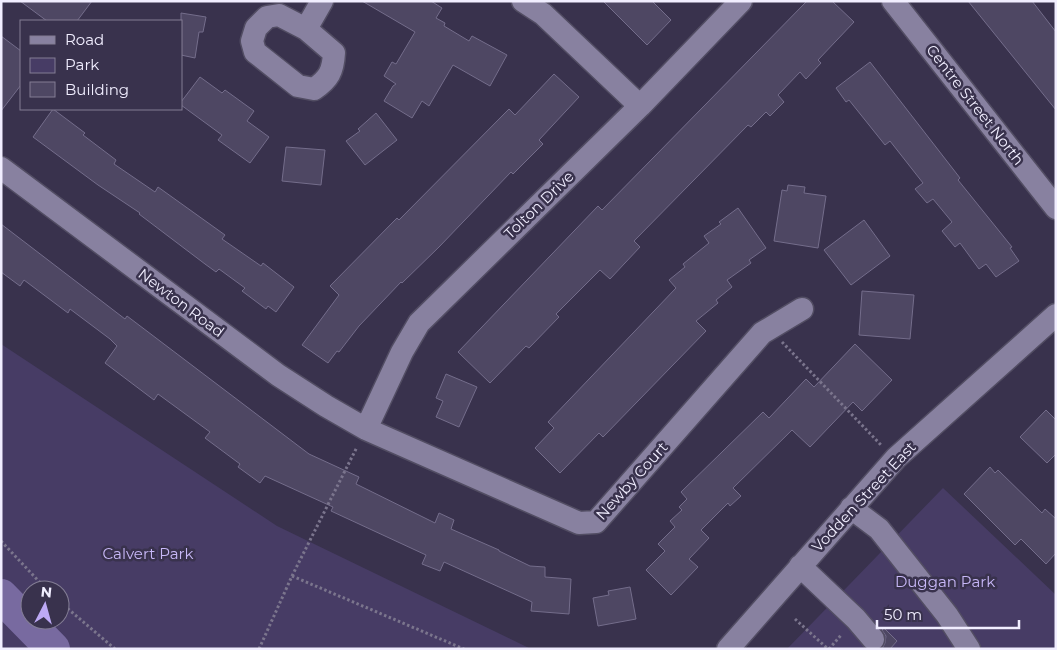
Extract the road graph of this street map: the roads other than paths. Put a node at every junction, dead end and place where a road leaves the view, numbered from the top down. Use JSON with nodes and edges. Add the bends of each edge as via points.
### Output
{"nodes":[{"id":1,"x":322,"y":1,"type":"edge"},
{"id":2,"x":523,"y":1,"type":"edge"},
{"id":3,"x":741,"y":1,"type":"edge"},
{"id":4,"x":893,"y":1,"type":"edge"},
{"id":5,"x":306,"y":30,"type":"dead end"},
{"id":6,"x":640,"y":106,"type":"junction"},
{"id":7,"x":1,"y":168,"type":"edge"},
{"id":8,"x":1056,"y":208,"type":"edge"},
{"id":9,"x":802,"y":309,"type":"dead end"},
{"id":10,"x":1056,"y":315,"type":"edge"},
{"id":11,"x":366,"y":429,"type":"junction"},
{"id":12,"x":851,"y":508,"type":"junction"},
{"id":13,"x":800,"y":566,"type":"junction"},
{"id":14,"x":873,"y":639,"type":"dead end"},
{"id":15,"x":728,"y":649,"type":"edge"},
{"id":16,"x":969,"y":649,"type":"edge"}],
"edges":[{"from":1,"to":5,"type":"street"},
{"from":2,"to":6,"type":"street","via":[[542,14]]},
{"from":3,"to":6,"type":"street","name":"Tolton Drive"},
{"from":4,"to":8,"type":"street","name":"Centre Street North"},
{"from":6,"to":11,"type":"street","name":"Tolton Drive","via":[[419,323]]},
{"from":7,"to":11,"type":"street","name":"Newton Road","via":[[278,375]]},
{"from":9,"to":11,"type":"street","name":"Newby Court","via":[[762,333],[596,522],[579,523]]},
{"from":10,"to":12,"type":"street","name":"Vodden Street East","via":[[896,458]]},
{"from":12,"to":13,"type":"street","name":"Vodden Street East"},
{"from":12,"to":16,"type":"street","via":[[879,529],[947,614]]},
{"from":13,"to":14,"type":"street"},
{"from":13,"to":15,"type":"street","name":"Vodden Street East"}]}
